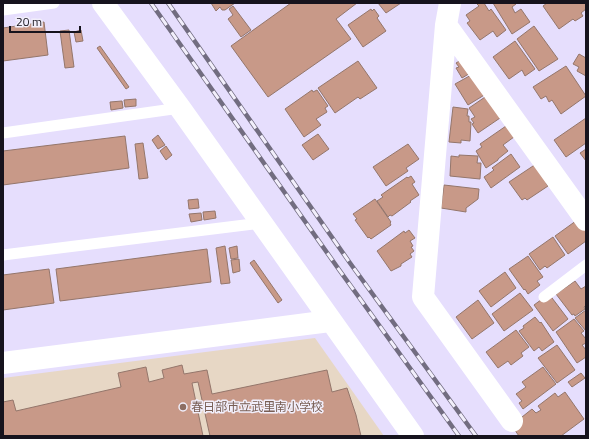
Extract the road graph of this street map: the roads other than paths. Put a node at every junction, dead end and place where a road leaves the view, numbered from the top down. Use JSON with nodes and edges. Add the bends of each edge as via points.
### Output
{"nodes":[{"id":1,"x":54,"y":3,"type":"edge"},
{"id":2,"x":103,"y":3,"type":"edge"},
{"id":3,"x":450,"y":3,"type":"edge"},
{"id":4,"x":3,"y":10,"type":"edge"},
{"id":5,"x":446,"y":25,"type":"junction"},
{"id":6,"x":180,"y":108,"type":"junction"},
{"id":7,"x":3,"y":133,"type":"edge"},
{"id":8,"x":586,"y":220,"type":"edge"},
{"id":9,"x":261,"y":223,"type":"junction"},
{"id":10,"x":3,"y":255,"type":"edge"},
{"id":11,"x":586,"y":265,"type":"edge"},
{"id":12,"x":544,"y":297,"type":"dead end"},
{"id":13,"x":330,"y":321,"type":"junction"},
{"id":14,"x":3,"y":363,"type":"edge"},
{"id":15,"x":512,"y":421,"type":"dead end"},
{"id":16,"x":412,"y":436,"type":"edge"}],
"edges":[{"from":1,"to":4,"type":"lane"},
{"from":2,"to":6,"type":"street"},
{"from":3,"to":5,"type":"street"},
{"from":5,"to":8,"type":"street"},
{"from":5,"to":15,"type":"street","via":[[423,297]]},
{"from":6,"to":7,"type":"lane"},
{"from":6,"to":9,"type":"street"},
{"from":9,"to":10,"type":"lane"},
{"from":9,"to":13,"type":"street"},
{"from":11,"to":12,"type":"lane"},
{"from":13,"to":14,"type":"street"},
{"from":13,"to":16,"type":"street"}]}
